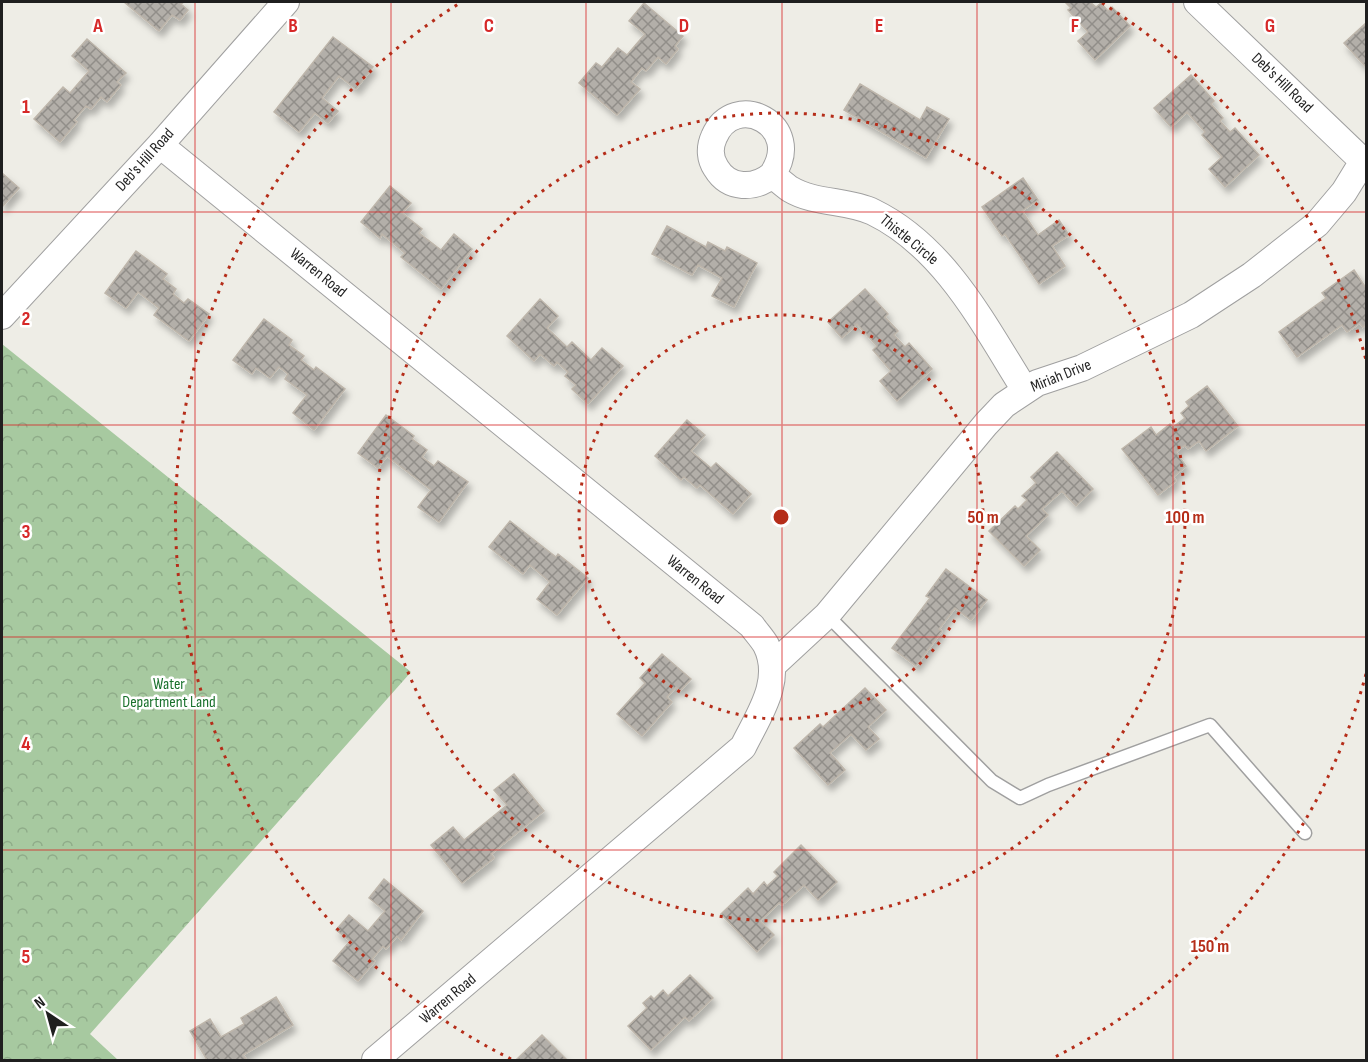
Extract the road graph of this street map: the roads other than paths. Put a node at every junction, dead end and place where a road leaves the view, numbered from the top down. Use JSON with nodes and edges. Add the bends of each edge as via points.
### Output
{"nodes":[{"id":1,"x":286,"y":2,"type":"edge"},
{"id":2,"x":1197,"y":2,"type":"edge"},
{"id":3,"x":160,"y":145,"type":"junction"},
{"id":4,"x":1365,"y":162,"type":"edge"},
{"id":5,"x":772,"y":175,"type":"dead end"},
{"id":6,"x":2,"y":316,"type":"edge"},
{"id":7,"x":1025,"y":390,"type":"junction"},
{"id":8,"x":827,"y":615,"type":"junction"},
{"id":9,"x":772,"y":666,"type":"junction"},
{"id":10,"x":1305,"y":833,"type":"dead end"},
{"id":11,"x":375,"y":1060,"type":"edge"}],
"edges":[{"from":1,"to":3,"type":"street","name":"Deb's Hill Road"},
{"from":2,"to":4,"type":"street","name":"Deb's Hill Road"},
{"from":3,"to":6,"type":"street","name":"Deb's Hill Road"},
{"from":3,"to":9,"type":"street","name":"Warren Road","via":[[752,626],[766,646]]},
{"from":4,"to":7,"type":"street","name":"Miriah Drive","via":[[1317,224],[1252,275],[1191,315],[1083,368]]},
{"from":5,"to":7,"type":"street","name":"Thistle Circle","via":[[791,189],[813,197],[862,207],[889,220],[925,248],[961,292]]},
{"from":7,"to":8,"type":"street","name":"Miriah Drive","via":[[986,424]]},
{"from":8,"to":9,"type":"street","name":"Miriah Drive"},
{"from":8,"to":10,"type":"lane","via":[[992,781],[1020,798],[1209,725]]},
{"from":9,"to":11,"type":"street","name":"Warren Road","via":[[768,696],[743,747]]}]}
